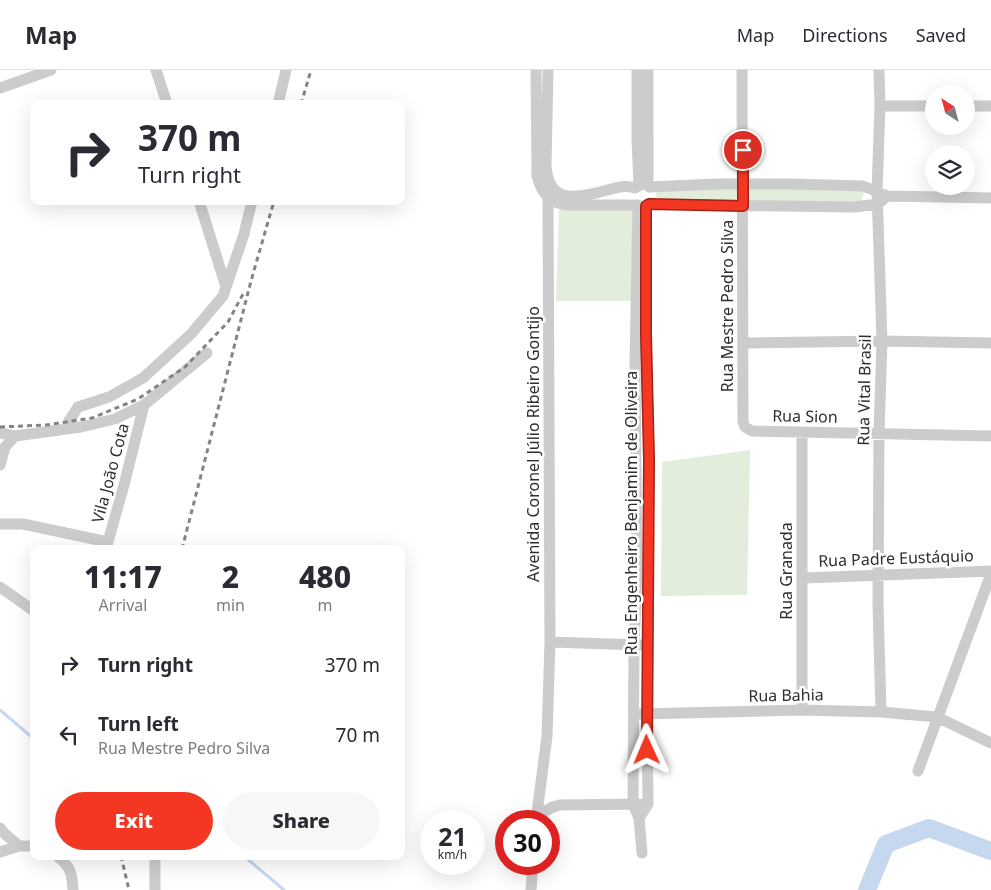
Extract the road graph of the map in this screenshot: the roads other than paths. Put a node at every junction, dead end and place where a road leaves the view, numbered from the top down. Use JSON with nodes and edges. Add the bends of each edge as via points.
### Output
{"nodes":[{"id":1,"x":52,"y":70,"type":"edge"},
{"id":2,"x":156,"y":70,"type":"edge"},
{"id":3,"x":286,"y":70,"type":"edge"},
{"id":4,"x":536,"y":70,"type":"edge"},
{"id":5,"x":548,"y":70,"type":"edge"},
{"id":6,"x":637,"y":70,"type":"edge"},
{"id":7,"x":648,"y":70,"type":"edge"},
{"id":8,"x":742,"y":70,"type":"edge"},
{"id":9,"x":879,"y":70,"type":"edge"},
{"id":10,"x":0,"y":88,"type":"edge"},
{"id":11,"x":166,"y":100,"type":"edge"},
{"id":12,"x":279,"y":100,"type":"edge"},
{"id":13,"x":880,"y":106,"type":"junction"},
{"id":14,"x":925,"y":106,"type":"edge"},
{"id":15,"x":975,"y":106,"type":"edge"},
{"id":16,"x":991,"y":106,"type":"edge"},
{"id":17,"x":743,"y":184,"type":"junction"},
{"id":18,"x":643,"y":187,"type":"junction"},
{"id":19,"x":876,"y":191,"type":"junction"},
{"id":20,"x":553,"y":196,"type":"junction"},
{"id":21,"x":888,"y":196,"type":"junction"},
{"id":22,"x":991,"y":198,"type":"edge"},
{"id":23,"x":878,"y":204,"type":"junction"},
{"id":24,"x":199,"y":205,"type":"edge"},
{"id":25,"x":251,"y":205,"type":"edge"},
{"id":26,"x":642,"y":205,"type":"junction"},
{"id":27,"x":743,"y":206,"type":"junction"},
{"id":28,"x":226,"y":287,"type":"junction"},
{"id":29,"x":641,"y":334,"type":"junction"},
{"id":30,"x":882,"y":341,"type":"junction"},
{"id":31,"x":744,"y":343,"type":"junction"},
{"id":32,"x":991,"y":343,"type":"edge"},
{"id":33,"x":207,"y":353,"type":"dead end"},
{"id":34,"x":144,"y":405,"type":"junction"},
{"id":35,"x":744,"y":422,"type":"joint"},
{"id":36,"x":68,"y":429,"type":"junction"},
{"id":37,"x":0,"y":433,"type":"edge"},
{"id":38,"x":802,"y":433,"type":"junction"},
{"id":39,"x":879,"y":434,"type":"junction"},
{"id":40,"x":15,"y":436,"type":"junction"},
{"id":41,"x":991,"y":436,"type":"edge"},
{"id":42,"x":0,"y":465,"type":"edge"},
{"id":43,"x":0,"y":524,"type":"edge"},
{"id":44,"x":107,"y":545,"type":"edge"},
{"id":45,"x":991,"y":572,"type":"edge"},
{"id":46,"x":878,"y":576,"type":"junction"},
{"id":47,"x":803,"y":578,"type":"junction"},
{"id":48,"x":0,"y":587,"type":"edge"},
{"id":49,"x":30,"y":607,"type":"edge"},
{"id":50,"x":550,"y":642,"type":"junction"},
{"id":51,"x":634,"y":645,"type":"junction"},
{"id":52,"x":647,"y":645,"type":"junction"},
{"id":53,"x":802,"y":710,"type":"junction"},
{"id":54,"x":881,"y":712,"type":"junction"},
{"id":55,"x":634,"y":714,"type":"junction"},
{"id":56,"x":647,"y":714,"type":"junction"},
{"id":57,"x":937,"y":717,"type":"junction"},
{"id":58,"x":991,"y":743,"type":"edge"},
{"id":59,"x":918,"y":771,"type":"dead end"},
{"id":60,"x":633,"y":804,"type":"junction"},
{"id":61,"x":648,"y":804,"type":"junction"},
{"id":62,"x":537,"y":810,"type":"edge"},
{"id":63,"x":547,"y":810,"type":"edge"},
{"id":64,"x":639,"y":818,"type":"junction"},
{"id":65,"x":0,"y":828,"type":"edge"},
{"id":66,"x":19,"y":846,"type":"junction"},
{"id":67,"x":30,"y":846,"type":"edge"},
{"id":68,"x":0,"y":852,"type":"edge"},
{"id":69,"x":642,"y":854,"type":"dead end"},
{"id":70,"x":62,"y":860,"type":"edge"},
{"id":71,"x":156,"y":860,"type":"edge"},
{"id":72,"x":532,"y":875,"type":"edge"},
{"id":73,"x":74,"y":890,"type":"edge"},
{"id":74,"x":155,"y":890,"type":"edge"},
{"id":75,"x":531,"y":890,"type":"edge"}],
"edges":[{"from":1,"to":10,"type":"street"},
{"from":2,"to":11,"type":"street"},
{"from":3,"to":12,"type":"street"},
{"from":4,"to":20,"type":"street","name":"Avenida Coronel Júlio Ribeiro Gontijo","via":[[537,176],[542,189]]},
{"from":5,"to":20,"type":"street","via":[[546,166]]},
{"from":6,"to":18,"type":"street","via":[[636,140]]},
{"from":7,"to":18,"type":"street"},
{"from":8,"to":17,"type":"street","name":"Rua Mestre Pedro Silva"},
{"from":9,"to":13,"type":"street","name":"Rua Vital Brasil"},
{"from":13,"to":14,"type":"street"},
{"from":13,"to":19,"type":"street","name":"Rua Vital Brasil"},
{"from":15,"to":16,"type":"street"},
{"from":17,"to":18,"type":"street"},
{"from":17,"to":19,"type":"street","via":[[857,186]]},
{"from":17,"to":27,"type":"street","name":"Rua Mestre Pedro Silva"},
{"from":18,"to":20,"type":"street","via":[[624,186],[589,195]]},
{"from":18,"to":26,"type":"street","via":[[632,195],[632,199]]},
{"from":18,"to":26,"type":"street","via":[[652,191],[653,198]]},
{"from":19,"to":21,"type":"street"},
{"from":19,"to":23,"type":"street","name":"Rua Vital Brasil"},
{"from":20,"to":26,"type":"street","via":[[555,203],[566,205]]},
{"from":20,"to":50,"type":"street","name":"Avenida Coronel Júlio Ribeiro Gontijo"},
{"from":21,"to":22,"type":"street"},
{"from":21,"to":23,"type":"street"},
{"from":23,"to":27,"type":"street","via":[[855,207]]},
{"from":23,"to":30,"type":"street","name":"Rua Vital Brasil"},
{"from":24,"to":28,"type":"street"},
{"from":25,"to":28,"type":"street"},
{"from":26,"to":27,"type":"street"},
{"from":26,"to":29,"type":"street","name":"Rua Engenheiro Benjamim de Oliveira"},
{"from":27,"to":31,"type":"street","name":"Rua Mestre Pedro Silva"},
{"from":28,"to":36,"type":"street","via":[[223,296],[191,334],[143,378],[109,397],[78,407]]},
{"from":29,"to":51,"type":"street","name":"Rua Engenheiro Benjamim de Oliveira"},
{"from":29,"to":52,"type":"street","name":"Rua Engenheiro Benjamim de Oliveira","via":[[649,460]]},
{"from":30,"to":31,"type":"street"},
{"from":30,"to":32,"type":"street"},
{"from":30,"to":39,"type":"street","name":"Rua Vital Brasil"},
{"from":31,"to":35,"type":"street","name":"Rua Mestre Pedro Silva"},
{"from":33,"to":34,"type":"street"},
{"from":34,"to":36,"type":"street","via":[[115,419]]},
{"from":34,"to":44,"type":"street","name":"Vila João Cota"},
{"from":35,"to":38,"type":"street","name":"Rua Sion","via":[[745,427],[752,431]]},
{"from":36,"to":40,"type":"street"},
{"from":37,"to":40,"type":"street"},
{"from":38,"to":39,"type":"street","name":"Rua Sion"},
{"from":38,"to":47,"type":"street","name":"Rua Granada"},
{"from":39,"to":41,"type":"street","name":"Rua Sion"},
{"from":39,"to":46,"type":"street","name":"Rua Vital Brasil"},
{"from":40,"to":42,"type":"street","via":[[5,447]]},
{"from":43,"to":44,"type":"street","via":[[23,524]]},
{"from":45,"to":46,"type":"street","name":"Rua Padre Eustáquio"},
{"from":45,"to":57,"type":"street"},
{"from":46,"to":47,"type":"street","name":"Rua Padre Eustáquio"},
{"from":46,"to":54,"type":"street","name":"Rua Vital Brasil"},
{"from":47,"to":53,"type":"street","name":"Rua Granada"},
{"from":48,"to":49,"type":"street"},
{"from":50,"to":51,"type":"street"},
{"from":50,"to":62,"type":"street","name":"Avenida Coronel Júlio Ribeiro Gontijo","via":[[547,736]]},
{"from":51,"to":52,"type":"street"},
{"from":51,"to":55,"type":"street","name":"Rua Engenheiro Benjamim de Oliveira"},
{"from":52,"to":56,"type":"street","name":"Rua Engenheiro Benjamim de Oliveira"},
{"from":53,"to":54,"type":"street","name":"Rua Bahia"},
{"from":53,"to":56,"type":"street","name":"Rua Bahia"},
{"from":54,"to":57,"type":"street","name":"Rua Bahia"},
{"from":55,"to":56,"type":"street","name":"Rua Bahia"},
{"from":55,"to":60,"type":"street","name":"Rua Engenheiro Benjamim de Oliveira"},
{"from":56,"to":61,"type":"street","name":"Rua Engenheiro Benjamim de Oliveira"},
{"from":57,"to":58,"type":"street"},
{"from":57,"to":59,"type":"street"},
{"from":60,"to":61,"type":"street"},
{"from":60,"to":63,"type":"street","via":[[560,805]]},
{"from":60,"to":64,"type":"street","name":"Rua Engenheiro Benjamim de Oliveira"},
{"from":61,"to":64,"type":"street"},
{"from":64,"to":69,"type":"street","name":"Rua Engenheiro Benjamim de Oliveira"},
{"from":65,"to":66,"type":"street"},
{"from":66,"to":67,"type":"street"},
{"from":66,"to":68,"type":"street"},
{"from":70,"to":73,"type":"street","via":[[70,869]]},
{"from":71,"to":74,"type":"street"},
{"from":72,"to":75,"type":"street"}]}
